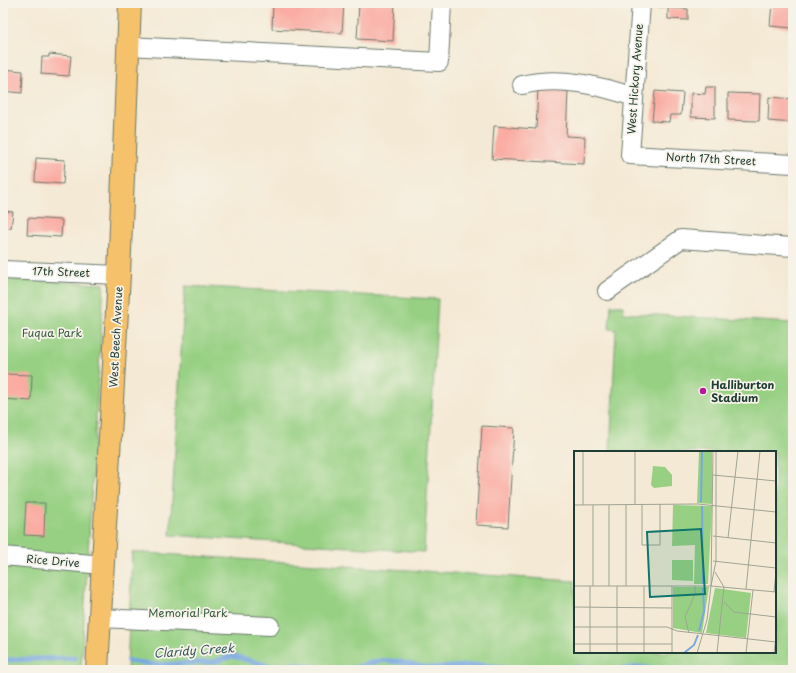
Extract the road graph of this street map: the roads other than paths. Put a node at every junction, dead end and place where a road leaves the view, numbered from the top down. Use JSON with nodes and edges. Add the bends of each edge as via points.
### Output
{"nodes":[{"id":1,"x":130,"y":3,"type":"edge"},
{"id":2,"x":442,"y":3,"type":"edge"},
{"id":3,"x":641,"y":3,"type":"edge"},
{"id":4,"x":127,"y":46,"type":"junction"},
{"id":5,"x":522,"y":85,"type":"dead end"},
{"id":6,"x":634,"y":97,"type":"junction"},
{"id":7,"x":630,"y":155,"type":"joint"},
{"id":8,"x":793,"y":164,"type":"edge"},
{"id":9,"x":793,"y":247,"type":"edge"},
{"id":10,"x":3,"y":270,"type":"edge"},
{"id":11,"x":119,"y":275,"type":"junction"},
{"id":12,"x":607,"y":291,"type":"dead end"},
{"id":13,"x":3,"y":556,"type":"edge"},
{"id":14,"x":103,"y":565,"type":"junction"},
{"id":15,"x":100,"y":618,"type":"junction"},
{"id":16,"x":270,"y":626,"type":"dead end"},
{"id":17,"x":97,"y":670,"type":"edge"}],
"edges":[{"from":1,"to":4,"type":"main road","name":"West Beech Avenue"},
{"from":2,"to":4,"type":"street","via":[[439,62]]},
{"from":3,"to":6,"type":"street","name":"West Hickory Avenue"},
{"from":4,"to":11,"type":"main road","name":"West Beech Avenue"},
{"from":5,"to":6,"type":"street","via":[[546,82],[576,83],[603,87]]},
{"from":6,"to":7,"type":"street","name":"West Hickory Avenue"},
{"from":7,"to":8,"type":"street","name":"North 17th Street"},
{"from":9,"to":12,"type":"street","via":[[681,239]]},
{"from":10,"to":11,"type":"street","name":"17th Street"},
{"from":11,"to":14,"type":"main road","name":"West Beech Avenue"},
{"from":13,"to":14,"type":"street","name":"Rice Drive"},
{"from":14,"to":15,"type":"main road","name":"West Beech Avenue"},
{"from":15,"to":16,"type":"street"},
{"from":15,"to":17,"type":"main road","name":"West Beech Avenue"}]}
